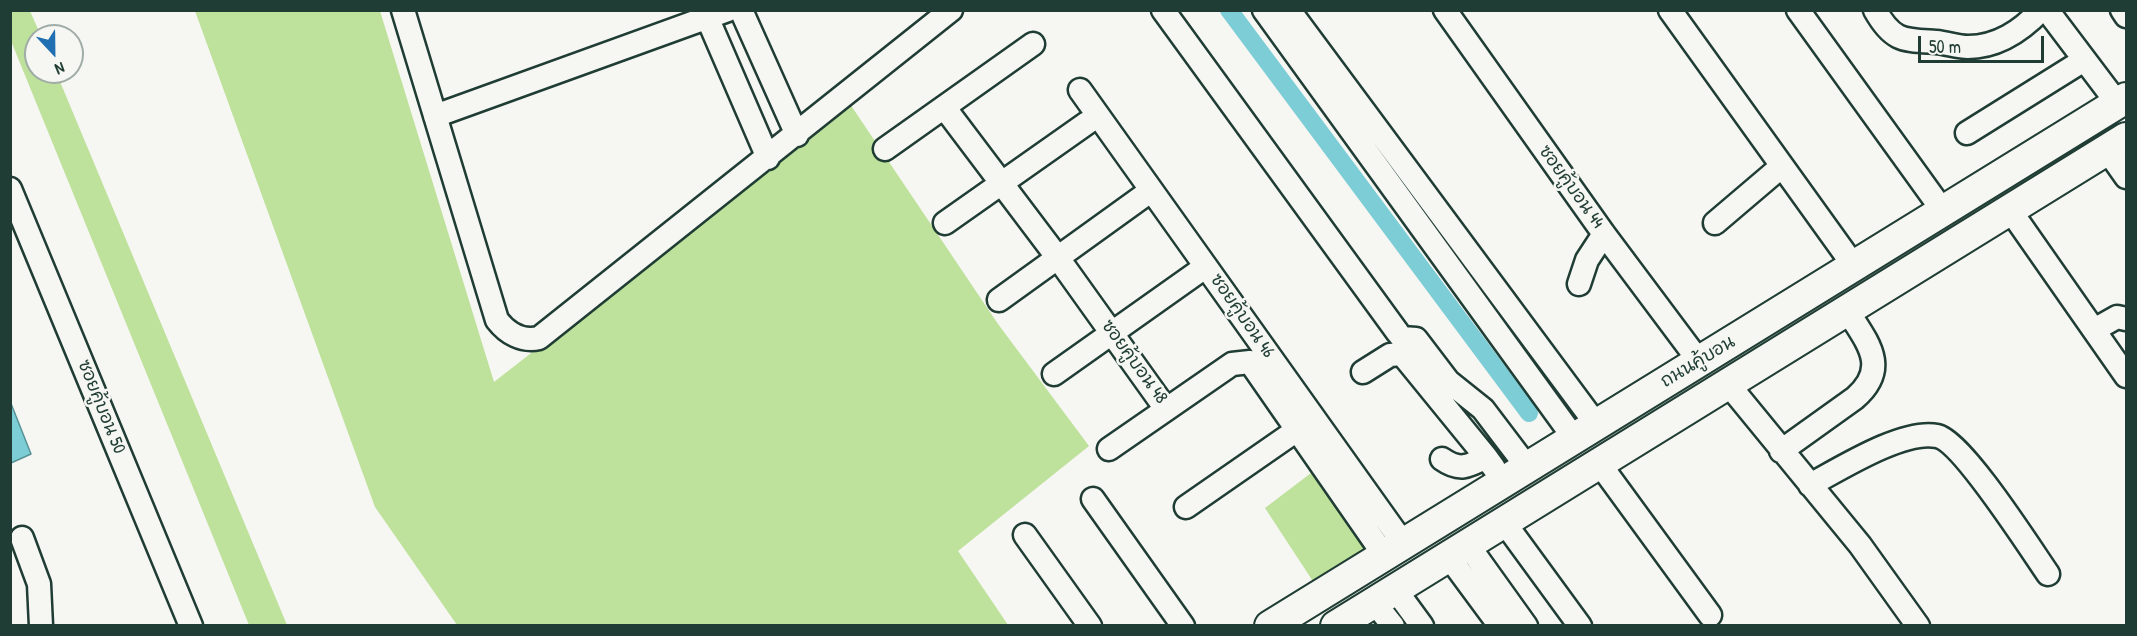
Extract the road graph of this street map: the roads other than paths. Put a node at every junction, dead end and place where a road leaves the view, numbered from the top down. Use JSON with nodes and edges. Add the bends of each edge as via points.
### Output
{"nodes":[{"id":1,"x":403,"y":10,"type":"edge"},
{"id":2,"x":741,"y":10,"type":"edge"},
{"id":3,"x":951,"y":10,"type":"edge"},
{"id":4,"x":1162,"y":10,"type":"edge"},
{"id":5,"x":1264,"y":10,"type":"edge"},
{"id":6,"x":1289,"y":10,"type":"edge"},
{"id":7,"x":1445,"y":10,"type":"edge"},
{"id":8,"x":1670,"y":10,"type":"edge"},
{"id":9,"x":1798,"y":10,"type":"edge"},
{"id":10,"x":1875,"y":10,"type":"edge"},
{"id":11,"x":2041,"y":10,"type":"edge"},
{"id":12,"x":2047,"y":10,"type":"edge"},
{"id":13,"x":2122,"y":10,"type":"edge"},
{"id":14,"x":713,"y":13,"type":"edge"},
{"id":15,"x":2127,"y":16,"type":"edge"},
{"id":16,"x":1033,"y":44,"type":"dead end"},
{"id":17,"x":2084,"y":60,"type":"junction"},
{"id":18,"x":765,"y":64,"type":"junction"},
{"id":19,"x":733,"y":79,"type":"junction"},
{"id":20,"x":1080,"y":90,"type":"dead end"},
{"id":21,"x":2122,"y":101,"type":"edge"},
{"id":22,"x":944,"y":108,"type":"junction"},
{"id":23,"x":435,"y":116,"type":"junction"},
{"id":24,"x":1087,"y":123,"type":"dead end"},
{"id":25,"x":1967,"y":134,"type":"dead end"},
{"id":26,"x":797,"y":135,"type":"junction"},
{"id":27,"x":2117,"y":144,"type":"edge"},
{"id":28,"x":885,"y":149,"type":"dead end"},
{"id":29,"x":768,"y":158,"type":"junction"},
{"id":30,"x":1782,"y":166,"type":"junction"},
{"id":31,"x":2127,"y":177,"type":"edge"},
{"id":32,"x":1002,"y":182,"type":"junction"},
{"id":33,"x":10,"y":189,"type":"edge"},
{"id":34,"x":1142,"y":197,"type":"dead end"},
{"id":35,"x":2010,"y":210,"type":"junction"},
{"id":36,"x":1943,"y":211,"type":"junction"},
{"id":37,"x":1715,"y":222,"type":"dead end"},
{"id":38,"x":945,"y":223,"type":"dead end"},
{"id":39,"x":1604,"y":234,"type":"junction"},
{"id":40,"x":1058,"y":258,"type":"junction"},
{"id":41,"x":1854,"y":266,"type":"junction"},
{"id":42,"x":1198,"y":272,"type":"dead end"},
{"id":43,"x":1579,"y":284,"type":"dead end"},
{"id":44,"x":999,"y":300,"type":"dead end"},
{"id":45,"x":1847,"y":310,"type":"junction"},
{"id":46,"x":2127,"y":319,"type":"edge"},
{"id":47,"x":2094,"y":330,"type":"junction"},
{"id":48,"x":1112,"y":333,"type":"junction"},
{"id":49,"x":1699,"y":361,"type":"junction"},
{"id":50,"x":1363,"y":372,"type":"dead end"},
{"id":51,"x":1054,"y":374,"type":"dead end"},
{"id":52,"x":2127,"y":376,"type":"edge"},
{"id":53,"x":1728,"y":384,"type":"junction"},
{"id":54,"x":1166,"y":409,"type":"junction"},
{"id":55,"x":1297,"y":430,"type":"junction"},
{"id":56,"x":1585,"y":431,"type":"junction"},
{"id":57,"x":1109,"y":449,"type":"dead end"},
{"id":58,"x":1781,"y":451,"type":"junction"},
{"id":59,"x":1486,"y":458,"type":"junction"},
{"id":60,"x":1442,"y":459,"type":"dead end"},
{"id":61,"x":1599,"y":463,"type":"junction"},
{"id":62,"x":1515,"y":474,"type":"junction"},
{"id":63,"x":1810,"y":484,"type":"junction"},
{"id":64,"x":1093,"y":499,"type":"dead end"},
{"id":65,"x":1186,"y":507,"type":"dead end"},
{"id":66,"x":1504,"y":522,"type":"junction"},
{"id":67,"x":1025,"y":535,"type":"dead end"},
{"id":68,"x":22,"y":538,"type":"dead end"},
{"id":69,"x":1394,"y":549,"type":"junction"},
{"id":70,"x":1459,"y":551,"type":"junction"},
{"id":71,"x":2048,"y":574,"type":"dead end"},
{"id":72,"x":1385,"y":596,"type":"junction"},
{"id":73,"x":1710,"y":615,"type":"dead end"},
{"id":74,"x":1337,"y":625,"type":"edge"},
{"id":75,"x":41,"y":626,"type":"edge"},
{"id":76,"x":191,"y":626,"type":"edge"},
{"id":77,"x":1090,"y":626,"type":"edge"},
{"id":78,"x":1183,"y":626,"type":"edge"},
{"id":79,"x":1270,"y":626,"type":"edge"},
{"id":80,"x":1393,"y":626,"type":"edge"},
{"id":81,"x":1422,"y":626,"type":"edge"},
{"id":82,"x":1500,"y":626,"type":"edge"},
{"id":83,"x":1526,"y":626,"type":"edge"},
{"id":84,"x":1580,"y":626,"type":"edge"},
{"id":85,"x":1918,"y":626,"type":"edge"}],
"edges":[{"from":1,"to":23,"type":"street"},
{"from":2,"to":18,"type":"street"},
{"from":3,"to":26,"type":"street"},
{"from":4,"to":62,"type":"street","via":[[1402,338],[1416,339],[1449,381],[1483,409]]},
{"from":5,"to":56,"type":"street"},
{"from":6,"to":56,"type":"street"},
{"from":7,"to":39,"type":"street","name":"ซอยคู้บอน 44"},
{"from":8,"to":30,"type":"street"},
{"from":9,"to":36,"type":"street"},
{"from":10,"to":11,"type":"street","via":[[1887,28],[1905,41],[1969,47],[2008,37],[2024,28]]},
{"from":12,"to":17,"type":"street"},
{"from":13,"to":15,"type":"street"},
{"from":14,"to":19,"type":"street"},
{"from":14,"to":23,"type":"street"},
{"from":16,"to":22,"type":"street"},
{"from":17,"to":21,"type":"street"},
{"from":17,"to":25,"type":"street"},
{"from":18,"to":19,"type":"street"},
{"from":18,"to":26,"type":"street"},
{"from":19,"to":29,"type":"street"},
{"from":20,"to":69,"type":"street","name":"ซอยคู้บอน 46"},
{"from":21,"to":36,"type":"main road","name":"ถนนคู้บอน"},
{"from":22,"to":28,"type":"street"},
{"from":22,"to":32,"type":"street","name":"ซอยคู้บอน 48"},
{"from":23,"to":29,"type":"street","via":[[498,320],[509,332],[527,339],[539,338]]},
{"from":24,"to":32,"type":"street"},
{"from":26,"to":29,"type":"street"},
{"from":27,"to":31,"type":"street"},
{"from":27,"to":35,"type":"main road","name":"ถนนคู้บอน"},
{"from":30,"to":37,"type":"street"},
{"from":30,"to":41,"type":"street"},
{"from":32,"to":38,"type":"street"},
{"from":32,"to":40,"type":"street","name":"ซอยคู้บอน 48"},
{"from":33,"to":76,"type":"street","name":"ซอยคู้บอน 50"},
{"from":34,"to":40,"type":"street"},
{"from":35,"to":45,"type":"main road","name":"ถนนคู้บอน"},
{"from":35,"to":47,"type":"street"},
{"from":36,"to":41,"type":"main road","name":"ถนนคู้บอน"},
{"from":39,"to":43,"type":"street","via":[[1587,260]]},
{"from":39,"to":49,"type":"street","name":"ซอยคู้บอน 44"},
{"from":40,"to":44,"type":"street"},
{"from":40,"to":48,"type":"street","name":"ซอยคู้บอน 48"},
{"from":41,"to":49,"type":"main road","name":"ถนนคู้บอน"},
{"from":42,"to":48,"type":"street"},
{"from":45,"to":53,"type":"main road","name":"ถนนคู้บอน"},
{"from":45,"to":58,"type":"street","via":[[1873,354],[1872,377],[1855,398]]},
{"from":46,"to":47,"type":"street","via":[[2117,317]]},
{"from":47,"to":52,"type":"street"},
{"from":48,"to":51,"type":"street"},
{"from":48,"to":54,"type":"street","name":"ซอยคู้บอน 48"},
{"from":49,"to":56,"type":"main road","name":"ถนนคู้บอน"},
{"from":50,"to":59,"type":"street","via":[[1390,355],[1402,354]]},
{"from":53,"to":58,"type":"street"},
{"from":53,"to":61,"type":"main road","name":"ถนนคู้บอน"},
{"from":54,"to":55,"type":"street","name":"ซอยคู้บอน 48","via":[[1232,364],[1245,361],[1250,362]]},
{"from":54,"to":57,"type":"street"},
{"from":55,"to":65,"type":"street"},
{"from":55,"to":69,"type":"street","name":"ซอยคู้บอน 48"},
{"from":56,"to":62,"type":"main road","name":"ถนนคู้บอน"},
{"from":58,"to":63,"type":"street"},
{"from":59,"to":60,"type":"street","via":[[1463,468]]},
{"from":59,"to":62,"type":"street"},
{"from":61,"to":66,"type":"main road","name":"ถนนคู้บอน"},
{"from":61,"to":73,"type":"street"},
{"from":62,"to":69,"type":"main road","name":"ถนนคู้บอน"},
{"from":63,"to":71,"type":"street","via":[[1890,445],[1916,436],[1939,436],[1961,452]]},
{"from":63,"to":85,"type":"street"},
{"from":64,"to":78,"type":"street"},
{"from":66,"to":70,"type":"main road","name":"ถนนคู้บอน"},
{"from":66,"to":84,"type":"street"},
{"from":67,"to":77,"type":"street"},
{"from":68,"to":75,"type":"street","via":[[39,584]]},
{"from":69,"to":79,"type":"main road","name":"ถนนคู้บอน"},
{"from":70,"to":72,"type":"main road","name":"ถนนคู้บอน"},
{"from":70,"to":82,"type":"street"},
{"from":70,"to":83,"type":"street"},
{"from":72,"to":74,"type":"main road","name":"ถนนคู้บอน"},
{"from":72,"to":80,"type":"street"},
{"from":72,"to":81,"type":"street"}]}
